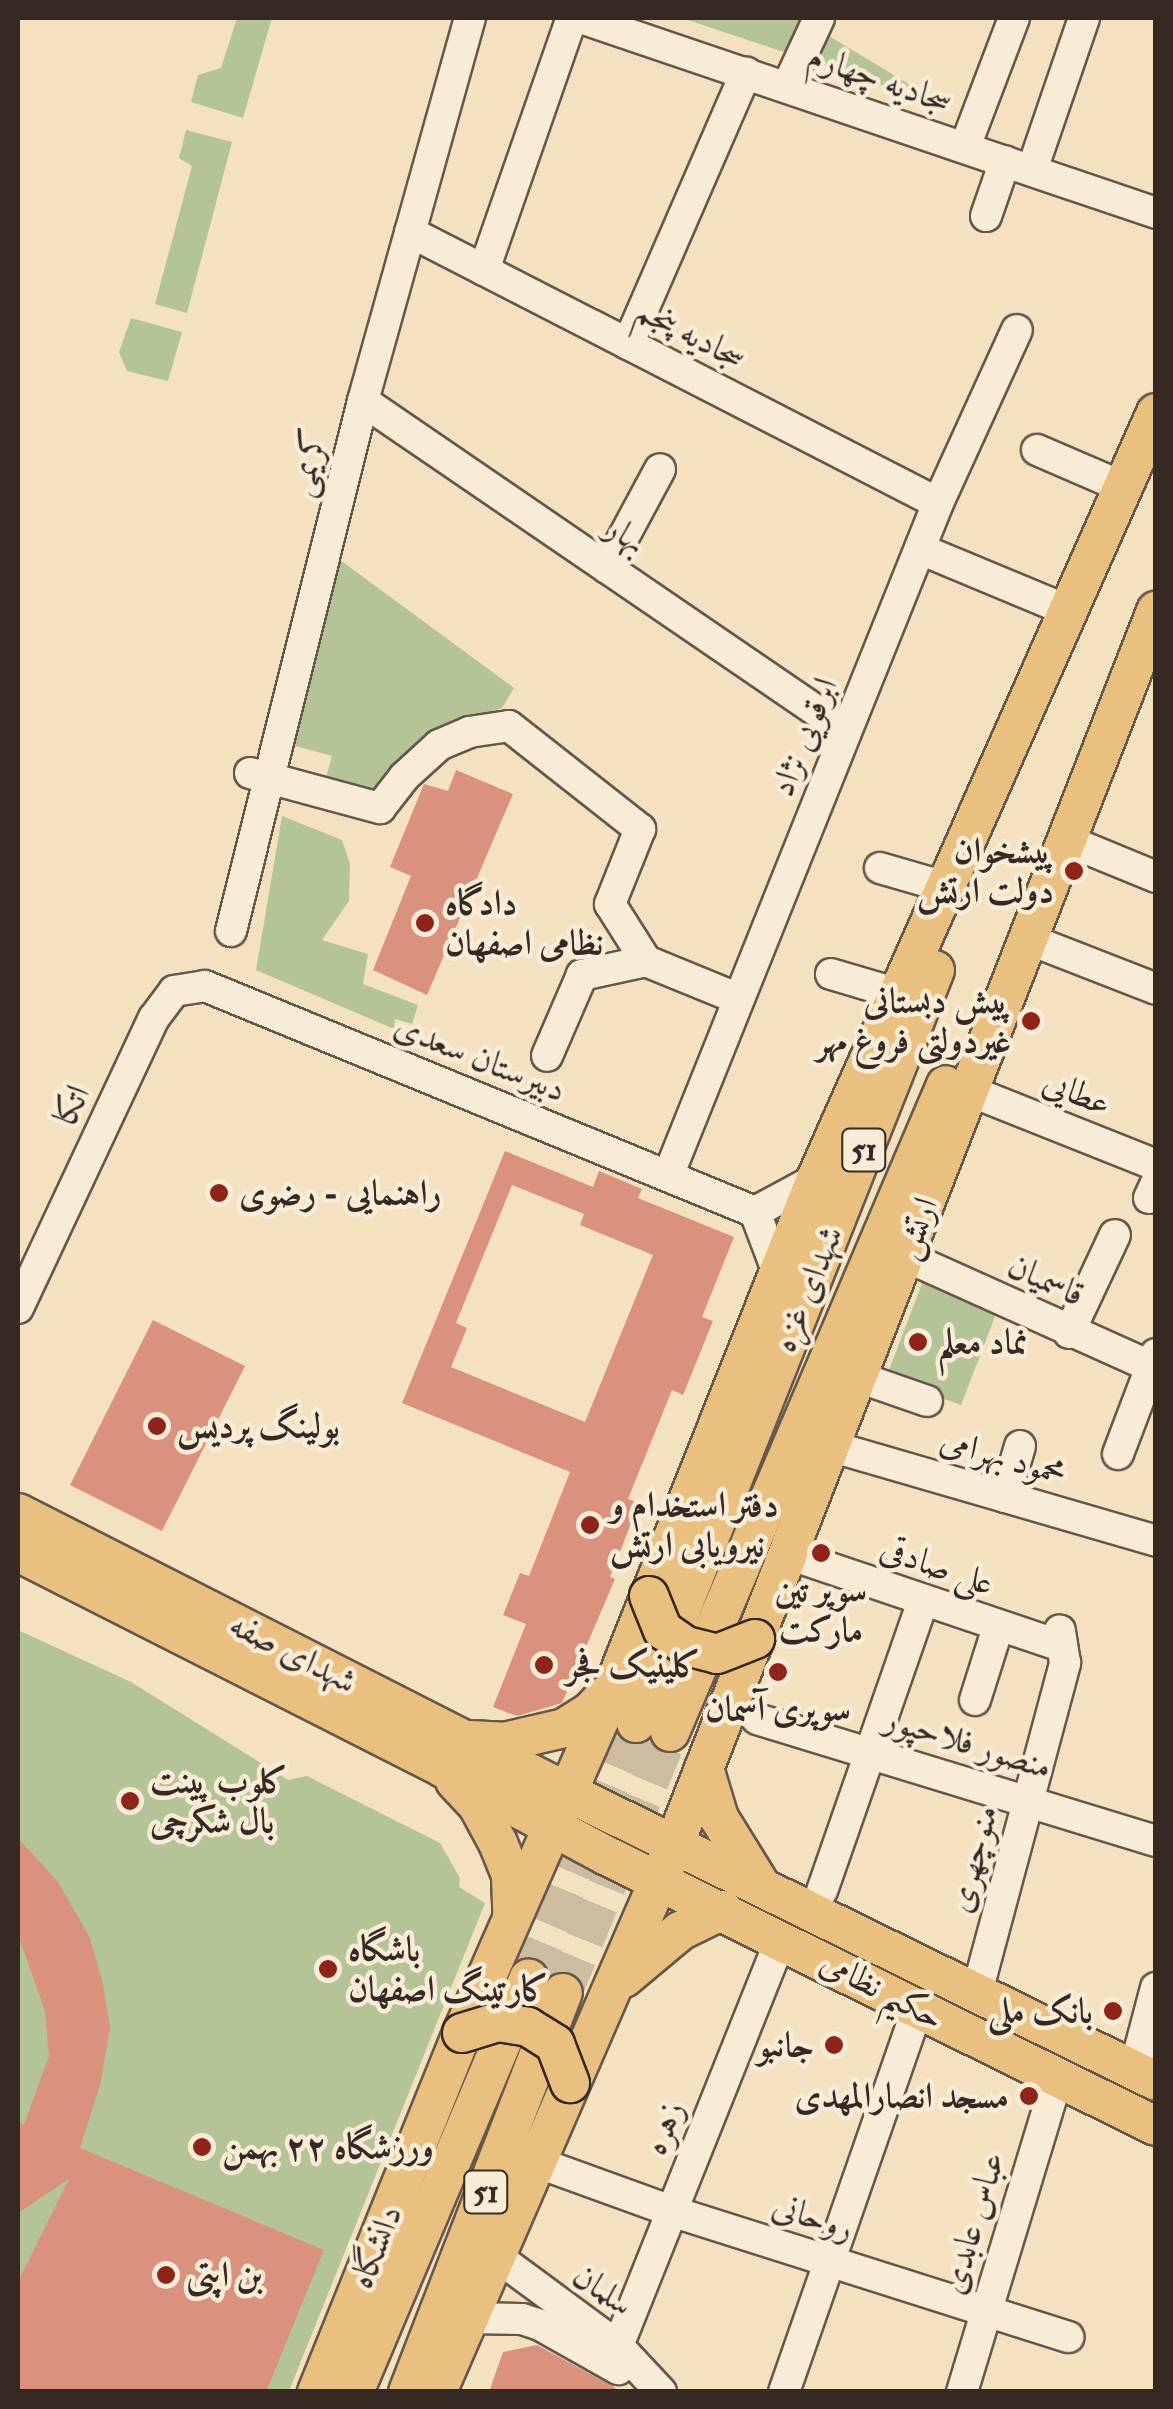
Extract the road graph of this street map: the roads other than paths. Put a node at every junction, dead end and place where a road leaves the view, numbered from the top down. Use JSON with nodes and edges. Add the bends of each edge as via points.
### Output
{"nodes":[{"id":1,"x":470,"y":18,"type":"edge"},
{"id":2,"x":572,"y":18,"type":"edge"},
{"id":3,"x":581,"y":18,"type":"edge"},
{"id":4,"x":819,"y":18,"type":"edge"},
{"id":5,"x":1014,"y":18,"type":"edge"},
{"id":6,"x":1084,"y":18,"type":"edge"},
{"id":7,"x":639,"y":27,"type":"edge"},
{"id":8,"x":746,"y":73,"type":"junction"},
{"id":9,"x":787,"y":86,"type":"junction"},
{"id":10,"x":965,"y":147,"type":"junction"},
{"id":11,"x":1019,"y":165,"type":"junction"},
{"id":12,"x":1156,"y":212,"type":"edge"},
{"id":13,"x":986,"y":216,"type":"dead end"},
{"id":14,"x":410,"y":232,"type":"junction"},
{"id":15,"x":484,"y":270,"type":"junction"},
{"id":16,"x":1017,"y":330,"type":"dead end"},
{"id":17,"x":628,"y":344,"type":"junction"},
{"id":18,"x":362,"y":401,"type":"junction"},
{"id":19,"x":1156,"y":413,"type":"edge"},
{"id":20,"x":1038,"y":450,"type":"dead end"},
{"id":21,"x":660,"y":470,"type":"dead end"},
{"id":22,"x":1124,"y":487,"type":"junction"},
{"id":23,"x":938,"y":503,"type":"junction"},
{"id":24,"x":920,"y":549,"type":"junction"},
{"id":25,"x":607,"y":568,"type":"junction"},
{"id":26,"x":1085,"y":575,"type":"junction"},
{"id":27,"x":1156,"y":608,"type":"edge"},
{"id":28,"x":1068,"y":612,"type":"junction"},
{"id":29,"x":1145,"y":668,"type":"edge"},
{"id":30,"x":846,"y":732,"type":"junction"},
{"id":31,"x":257,"y":775,"type":"junction"},
{"id":32,"x":1066,"y":840,"type":"junction"},
{"id":33,"x":880,"y":868,"type":"dead end"},
{"id":34,"x":1156,"y":876,"type":"edge"},
{"id":35,"x":946,"y":887,"type":"junction"},
{"id":36,"x":231,"y":931,"type":"dead end"},
{"id":37,"x":1028,"y":939,"type":"junction"},
{"id":38,"x":646,"y":961,"type":"junction"},
{"id":39,"x":831,"y":974,"type":"dead end"},
{"id":40,"x":1156,"y":989,"type":"edge"},
{"id":41,"x":174,"y":992,"type":"joint"},
{"id":42,"x":898,"y":994,"type":"junction"},
{"id":43,"x":739,"y":999,"type":"junction"},
{"id":44,"x":547,"y":1056,"type":"dead end"},
{"id":45,"x":970,"y":1091,"type":"junction"},
{"id":46,"x":1156,"y":1165,"type":"edge"},
{"id":47,"x":668,"y":1176,"type":"junction"},
{"id":48,"x":816,"y":1179,"type":"junction"},
{"id":49,"x":755,"y":1212,"type":"junction"},
{"id":50,"x":1115,"y":1236,"type":"dead end"},
{"id":51,"x":906,"y":1256,"type":"junction"},
{"id":52,"x":778,"y":1273,"type":"junction"},
{"id":53,"x":18,"y":1308,"type":"edge"},
{"id":54,"x":1069,"y":1333,"type":"junction"},
{"id":55,"x":1154,"y":1363,"type":"edge"},
{"id":56,"x":858,"y":1378,"type":"junction"},
{"id":57,"x":927,"y":1401,"type":"dead end"},
{"id":58,"x":830,"y":1446,"type":"junction"},
{"id":59,"x":1020,"y":1446,"type":"dead end"},
{"id":60,"x":1118,"y":1454,"type":"dead end"},
{"id":61,"x":1005,"y":1497,"type":"junction"},
{"id":62,"x":18,"y":1513,"type":"edge"},
{"id":63,"x":1156,"y":1541,"type":"edge"},
{"id":64,"x":18,"y":1552,"type":"edge"},
{"id":65,"x":788,"y":1554,"type":"junction"},
{"id":66,"x":648,"y":1596,"type":"junction"},
{"id":67,"x":924,"y":1601,"type":"junction"},
{"id":68,"x":998,"y":1627,"type":"junction"},
{"id":69,"x":1061,"y":1638,"type":"joint"},
{"id":70,"x":755,"y":1639,"type":"junction"},
{"id":71,"x":614,"y":1686,"type":"junction"},
{"id":72,"x":975,"y":1700,"type":"dead end"},
{"id":73,"x":757,"y":1719,"type":"dead end"},
{"id":74,"x":870,"y":1752,"type":"junction"},
{"id":75,"x":455,"y":1754,"type":"junction"},
{"id":76,"x":704,"y":1768,"type":"junction"},
{"id":77,"x":568,"y":1792,"type":"junction"},
{"id":78,"x":1028,"y":1801,"type":"junction"},
{"id":79,"x":622,"y":1817,"type":"joint"},
{"id":80,"x":554,"y":1828,"type":"junction"},
{"id":81,"x":1156,"y":1841,"type":"edge"},
{"id":82,"x":675,"y":1844,"type":"junction"},
{"id":83,"x":607,"y":1856,"type":"joint"},
{"id":84,"x":710,"y":1860,"type":"junction"},
{"id":85,"x":760,"y":1884,"type":"junction"},
{"id":86,"x":691,"y":1895,"type":"junction"},
{"id":87,"x":818,"y":1901,"type":"junction"},
{"id":88,"x":512,"y":1916,"type":"junction"},
{"id":89,"x":781,"y":1939,"type":"junction"},
{"id":90,"x":1156,"y":1988,"type":"edge"},
{"id":91,"x":976,"y":1992,"type":"junction"},
{"id":92,"x":609,"y":1995,"type":"junction"},
{"id":93,"x":918,"y":2008,"type":"junction"},
{"id":94,"x":462,"y":2033,"type":"junction"},
{"id":95,"x":1145,"y":2076,"type":"edge"},
{"id":96,"x":1058,"y":2077,"type":"junction"},
{"id":97,"x":570,"y":2084,"type":"junction"},
{"id":98,"x":1156,"y":2126,"type":"edge"},
{"id":99,"x":536,"y":2162,"type":"junction"},
{"id":100,"x":671,"y":2211,"type":"junction"},
{"id":101,"x":496,"y":2256,"type":"junction"},
{"id":102,"x":831,"y":2262,"type":"junction"},
{"id":103,"x":532,"y":2287,"type":"junction"},
{"id":104,"x":986,"y":2310,"type":"junction"},
{"id":105,"x":469,"y":2318,"type":"junction"},
{"id":106,"x":522,"y":2319,"type":"junction"},
{"id":107,"x":1068,"y":2337,"type":"dead end"},
{"id":108,"x":618,"y":2346,"type":"junction"},
{"id":109,"x":317,"y":2392,"type":"edge"},
{"id":110,"x":354,"y":2392,"type":"edge"},
{"id":111,"x":408,"y":2392,"type":"edge"},
{"id":112,"x":436,"y":2392,"type":"edge"},
{"id":113,"x":660,"y":2392,"type":"edge"},
{"id":114,"x":784,"y":2392,"type":"edge"},
{"id":115,"x":962,"y":2392,"type":"edge"}],
"edges":[{"from":1,"to":14,"type":"street","name":"کریمی"},
{"from":2,"to":15,"type":"street"},
{"from":3,"to":7,"type":"street","name":"سجادیه چهارم"},
{"from":4,"to":9,"type":"street"},
{"from":5,"to":10,"type":"street"},
{"from":6,"to":11,"type":"street"},
{"from":7,"to":8,"type":"street","name":"سجادیه چهارم"},
{"from":8,"to":9,"type":"street","name":"سجادیه چهارم"},
{"from":8,"to":17,"type":"street"},
{"from":9,"to":10,"type":"street","name":"سجادیه چهارم"},
{"from":10,"to":11,"type":"street","name":"سجادیه چهارم"},
{"from":11,"to":12,"type":"street","name":"سجادیه چهارم"},
{"from":11,"to":13,"type":"street"},
{"from":14,"to":15,"type":"street","name":"سجادیه پنجم"},
{"from":14,"to":18,"type":"street","name":"کریمی"},
{"from":15,"to":17,"type":"street","name":"سجادیه پنجم"},
{"from":16,"to":23,"type":"street","name":"ابرقویی نژاد"},
{"from":17,"to":23,"type":"street","name":"سجادیه پنجم"},
{"from":18,"to":25,"type":"street","name":"بهار"},
{"from":18,"to":31,"type":"street","name":"کریمی"},
{"from":19,"to":22,"type":"main road","number":"51"},
{"from":20,"to":22,"type":"street"},
{"from":21,"to":25,"type":"street"},
{"from":22,"to":26,"type":"main road","number":"51"},
{"from":23,"to":24,"type":"street","name":"ابرقویی نژاد"},
{"from":24,"to":28,"type":"street"},
{"from":24,"to":30,"type":"street","name":"ابرقویی نژاد"},
{"from":25,"to":30,"type":"street","name":"بهار"},
{"from":26,"to":27,"type":"main road","name":"شهدای غزه","number":"51","via":[[653,1727]]},
{"from":26,"to":28,"type":"main road"},
{"from":27,"to":29,"type":"main road","name":"ارتش"},
{"from":28,"to":35,"type":"main road"},
{"from":29,"to":32,"type":"main road","name":"ارتش"},
{"from":30,"to":43,"type":"street","name":"ابرقویی نژاد"},
{"from":31,"to":36,"type":"street","name":"کریمی"},
{"from":31,"to":38,"type":"street","via":[[380,808],[439,746],[469,732],[509,726],[640,828],[610,904]]},
{"from":32,"to":34,"type":"street"},
{"from":32,"to":37,"type":"main road","name":"ارتش"},
{"from":33,"to":35,"type":"street"},
{"from":35,"to":42,"type":"main road"},
{"from":37,"to":40,"type":"street"},
{"from":37,"to":45,"type":"main road","name":"ارتش"},
{"from":38,"to":43,"type":"street"},
{"from":38,"to":44,"type":"street","via":[[582,974]]},
{"from":39,"to":42,"type":"street"},
{"from":41,"to":47,"type":"street","name":"دبیرستان سعدی","via":[[205,986]]},
{"from":41,"to":53,"type":"street","name":"اتکا","via":[[154,1018]]},
{"from":42,"to":48,"type":"main road"},
{"from":43,"to":47,"type":"street","name":"ابرقویی نژاد"},
{"from":45,"to":46,"type":"street","name":"عطایی"},
{"from":45,"to":51,"type":"main road","name":"ارتش"},
{"from":47,"to":49,"type":"street","name":"دبیرستان سعدی"},
{"from":48,"to":49,"type":"street"},
{"from":48,"to":52,"type":"main road"},
{"from":49,"to":52,"type":"street"},
{"from":50,"to":54,"type":"street"},
{"from":51,"to":54,"type":"street","name":"قاسمیان"},
{"from":51,"to":56,"type":"main road","name":"ارتش"},
{"from":52,"to":66,"type":"main road"},
{"from":54,"to":55,"type":"street","name":"قاسمیان"},
{"from":55,"to":60,"type":"street"},
{"from":56,"to":57,"type":"street"},
{"from":56,"to":58,"type":"main road","name":"ارتش"},
{"from":58,"to":61,"type":"street","name":"محمود بهرامی"},
{"from":58,"to":65,"type":"main road","name":"ارتش"},
{"from":59,"to":61,"type":"street"},
{"from":61,"to":63,"type":"street","name":"محمود بهرامی"},
{"from":62,"to":75,"type":"main road","name":"شهدای صفه"},
{"from":64,"to":75,"type":"main road","name":"شهدای صفه"},
{"from":65,"to":67,"type":"street","name":"علی صادقی"},
{"from":65,"to":70,"type":"main road","name":"ارتش"},
{"from":66,"to":70,"type":"main road","bridge":true,"via":[[663,1630],[686,1646],[717,1654]]},
{"from":66,"to":71,"type":"main road"},
{"from":67,"to":68,"type":"street","name":"علی صادقی"},
{"from":67,"to":74,"type":"street"},
{"from":68,"to":69,"type":"street","name":"علی صادقی"},
{"from":68,"to":72,"type":"street"},
{"from":69,"to":78,"type":"street","name":"منوچهری","via":[[1064,1663]]},
{"from":70,"to":76,"type":"main road","name":"ارتش"},
{"from":71,"to":75,"type":"main road","via":[[564,1728]]},
{"from":71,"to":77,"type":"main road"},
{"from":73,"to":74,"type":"street","name":"منصور فلاحپور"},
{"from":74,"to":78,"type":"street","name":"منصور فلاحپور"},
{"from":74,"to":87,"type":"street"},
{"from":75,"to":77,"type":"main road","name":"شهدای صفه"},
{"from":75,"to":80,"type":"main road","name":"شهدای صفه"},
{"from":75,"to":88,"type":"main road","via":[[511,1876]]},
{"from":76,"to":82,"type":"main road","name":"ارتش"},
{"from":76,"to":85,"type":"main road","via":[[719,1818]]},
{"from":77,"to":79,"type":"main road","name":"شهدای صفه"},
{"from":77,"to":80,"type":"main road","name":"دانشگاه"},
{"from":78,"to":81,"type":"street","name":"منصور فلاحپور"},
{"from":78,"to":91,"type":"street","name":"منوچهری"},
{"from":79,"to":82,"type":"main road","name":"حکیم نظامی"},
{"from":80,"to":83,"type":"main road","name":"شهدای صفه"},
{"from":80,"to":88,"type":"main road","name":"دانشگاه"},
{"from":82,"to":84,"type":"main road","name":"حکیم نظامی"},
{"from":82,"to":86,"type":"main road","name":"ارتش"},
{"from":83,"to":86,"type":"main road","name":"حکیم نظامی"},
{"from":84,"to":85,"type":"main road","name":"حکیم نظامی"},
{"from":84,"to":86,"type":"main road","via":[[685,1869],[684,1888]]},
{"from":85,"to":87,"type":"main road","name":"حکیم نظامی"},
{"from":86,"to":89,"type":"main road","name":"حکیم نظامی"},
{"from":86,"to":92,"type":"main road"},
{"from":86,"to":92,"type":"main road","via":[[680,1931]]},
{"from":87,"to":91,"type":"main road","name":"حکیم نظامی"},
{"from":88,"to":94,"type":"main road","name":"دانشگاه"},
{"from":89,"to":93,"type":"main road","name":"حکیم نظامی"},
{"from":89,"to":100,"type":"street","name":"زهره"},
{"from":90,"to":95,"type":"street"},
{"from":91,"to":95,"type":"main road","name":"حکیم نظامی"},
{"from":92,"to":97,"type":"main road"},
{"from":93,"to":96,"type":"main road","name":"حکیم نظامی"},
{"from":93,"to":102,"type":"street"},
{"from":94,"to":97,"type":"main road","bridge":true,"via":[[498,2022],[528,2027],[556,2044]]},
{"from":94,"to":109,"type":"main road","name":"دانشگاه"},
{"from":96,"to":98,"type":"main road","name":"حکیم نظامی"},
{"from":96,"to":104,"type":"street","name":"عباس عابدی"},
{"from":97,"to":99,"type":"main road"},
{"from":99,"to":100,"type":"street","name":"روحانی"},
{"from":99,"to":101,"type":"main road"},
{"from":100,"to":102,"type":"street","name":"روحانی"},
{"from":100,"to":108,"type":"street","name":"زهره"},
{"from":101,"to":103,"type":"street","name":"سلمان"},
{"from":101,"to":105,"type":"main road"},
{"from":102,"to":104,"type":"street","name":"روحانی"},
{"from":102,"to":114,"type":"street"},
{"from":103,"to":106,"type":"street","via":[[516,2284],[503,2298],[506,2309]]},
{"from":103,"to":108,"type":"street","name":"سلمان"},
{"from":104,"to":107,"type":"street","name":"روحانی"},
{"from":104,"to":115,"type":"street","name":"عباس عابدی"},
{"from":105,"to":106,"type":"street"},
{"from":105,"to":112,"type":"main road"},
{"from":106,"to":113,"type":"street"},
{"from":108,"to":113,"type":"street","name":"سلمان"},
{"from":110,"to":111,"type":"main road","number":"51","via":[[546,1985]]}]}
